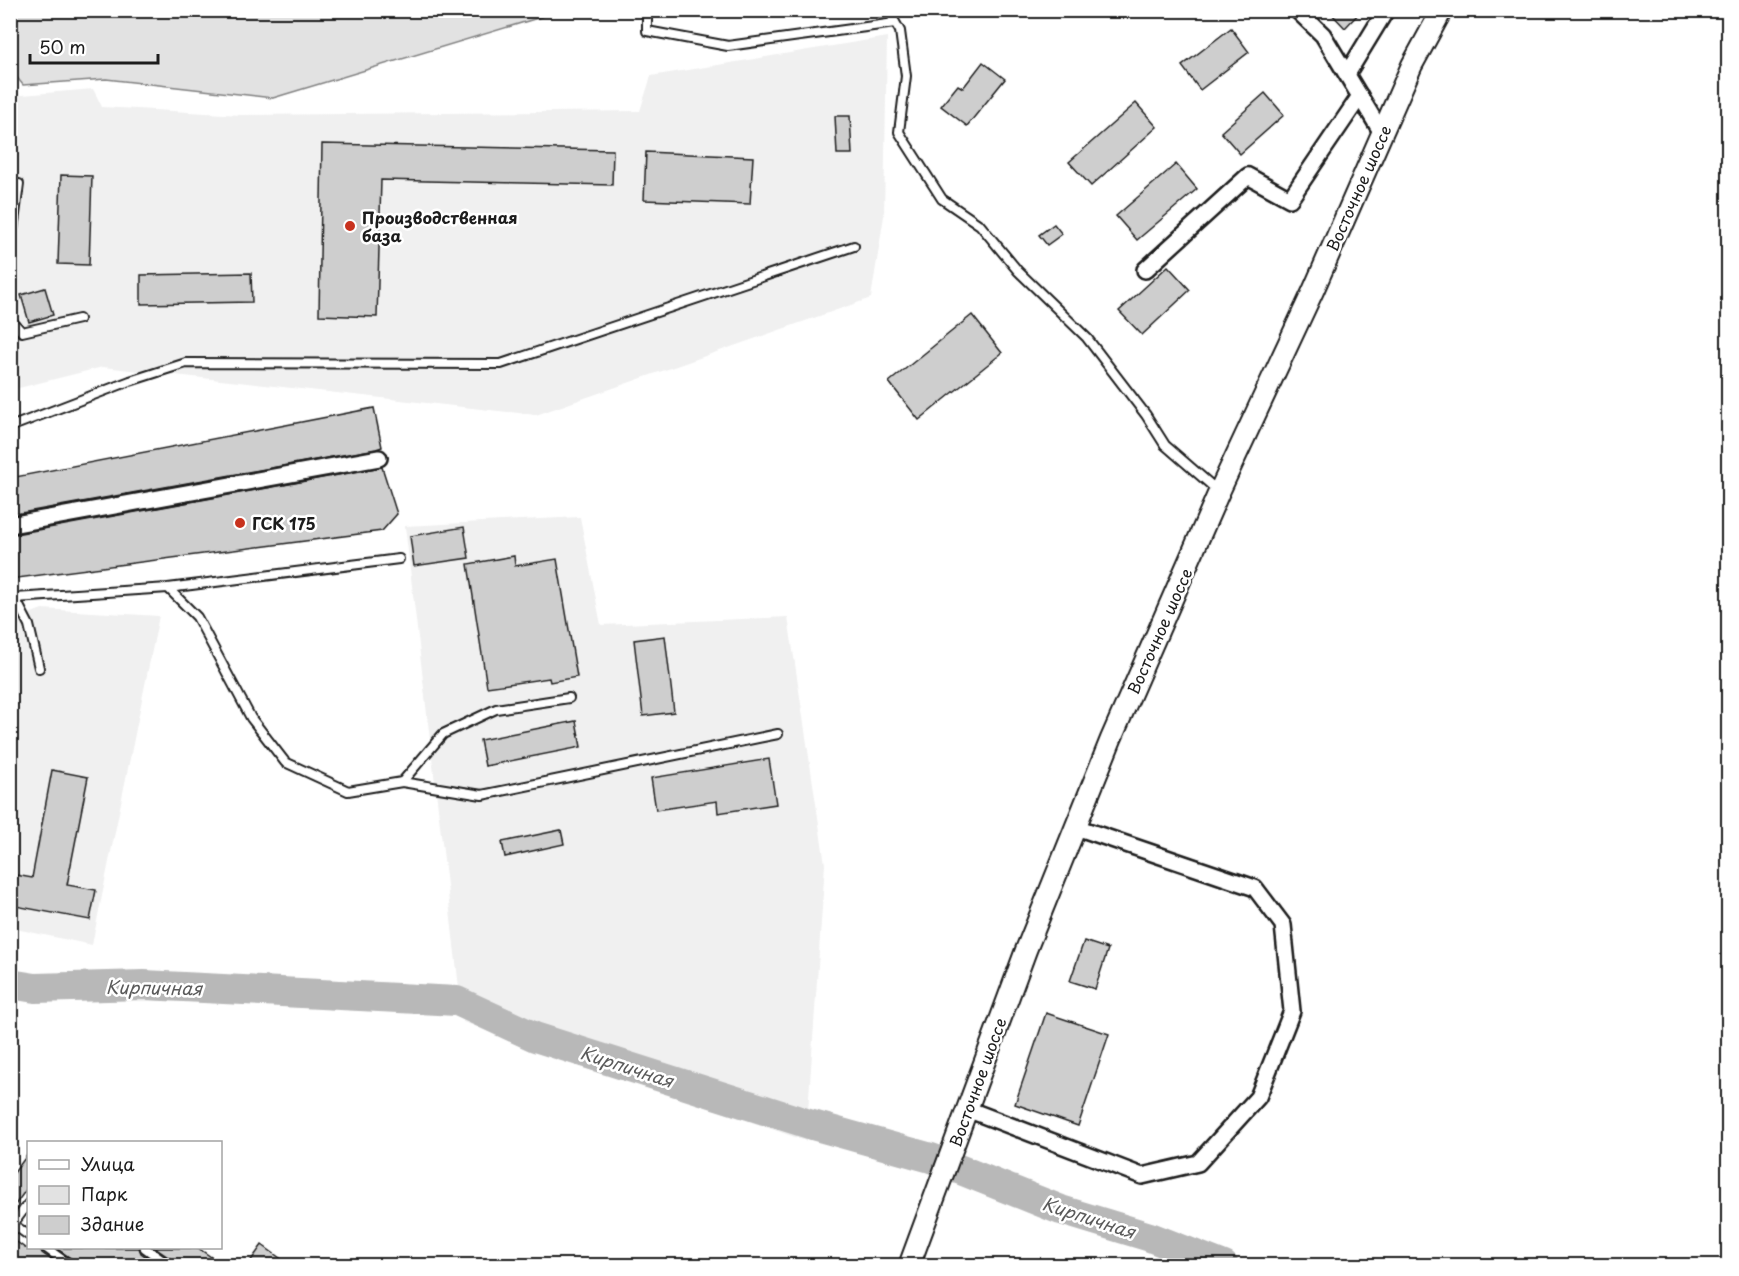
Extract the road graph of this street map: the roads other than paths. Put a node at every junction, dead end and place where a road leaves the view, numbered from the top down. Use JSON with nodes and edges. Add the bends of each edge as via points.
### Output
{"nodes":[{"id":1,"x":647,"y":10,"type":"edge"},
{"id":2,"x":888,"y":10,"type":"edge"},
{"id":3,"x":1297,"y":10,"type":"edge"},
{"id":4,"x":1386,"y":10,"type":"edge"},
{"id":5,"x":1442,"y":10,"type":"edge"},
{"id":6,"x":895,"y":23,"type":"junction"},
{"id":7,"x":1347,"y":74,"type":"junction"},
{"id":8,"x":1360,"y":96,"type":"junction"},
{"id":9,"x":1383,"y":133,"type":"junction"},
{"id":10,"x":19,"y":184,"type":"dead end"},
{"id":11,"x":854,"y":246,"type":"dead end"},
{"id":12,"x":10,"y":253,"type":"edge"},
{"id":13,"x":1145,"y":270,"type":"dead end"},
{"id":14,"x":10,"y":319,"type":"edge"},
{"id":15,"x":79,"y":319,"type":"dead end"},
{"id":16,"x":10,"y":427,"type":"edge"},
{"id":17,"x":379,"y":458,"type":"dead end"},
{"id":18,"x":1219,"y":492,"type":"junction"},
{"id":19,"x":10,"y":525,"type":"edge"},
{"id":20,"x":399,"y":559,"type":"dead end"},
{"id":21,"x":168,"y":588,"type":"junction"},
{"id":22,"x":13,"y":597,"type":"edge"},
{"id":23,"x":39,"y":668,"type":"dead end"},
{"id":24,"x":569,"y":698,"type":"dead end"},
{"id":25,"x":778,"y":734,"type":"dead end"},
{"id":26,"x":402,"y":782,"type":"junction"},
{"id":27,"x":1076,"y":827,"type":"junction"},
{"id":28,"x":967,"y":1109,"type":"junction"},
{"id":29,"x":27,"y":1205,"type":"edge"},
{"id":30,"x":11,"y":1224,"type":"edge"},
{"id":31,"x":27,"y":1234,"type":"edge"},
{"id":32,"x":47,"y":1249,"type":"edge"},
{"id":33,"x":146,"y":1249,"type":"edge"},
{"id":34,"x":71,"y":1266,"type":"edge"},
{"id":35,"x":170,"y":1266,"type":"edge"},
{"id":36,"x":909,"y":1266,"type":"edge"}],
"edges":[{"from":1,"to":6,"type":"lane","via":[[647,31],[728,46]]},
{"from":2,"to":6,"type":"lane"},
{"from":3,"to":7,"type":"street","via":[[1323,35]]},
{"from":4,"to":7,"type":"street"},
{"from":5,"to":9,"type":"street","name":"Восточное шоссе","via":[[1412,65]]},
{"from":6,"to":18,"type":"lane","via":[[900,31],[906,76],[899,132],[942,199],[980,225],[1018,271],[1087,338],[1165,444]]},
{"from":7,"to":8,"type":"street"},
{"from":8,"to":9,"type":"street"},
{"from":8,"to":13,"type":"street","via":[[1290,199],[1248,176]]},
{"from":9,"to":18,"type":"street","name":"Восточное шоссе"},
{"from":10,"to":12,"type":"lane"},
{"from":11,"to":16,"type":"lane","via":[[501,364],[186,363]]},
{"from":14,"to":15,"type":"lane","via":[[22,332]]},
{"from":17,"to":19,"type":"street"},
{"from":18,"to":27,"type":"street","name":"Восточное шоссе"},
{"from":20,"to":21,"type":"lane"},
{"from":21,"to":22,"type":"lane"},
{"from":21,"to":26,"type":"lane","via":[[197,617],[252,718],[285,762],[348,791]]},
{"from":22,"to":23,"type":"lane","via":[[29,625]]},
{"from":24,"to":26,"type":"lane","via":[[496,709],[443,734]]},
{"from":25,"to":26,"type":"lane","via":[[482,795]]},
{"from":27,"to":28,"type":"street","name":"Восточное шоссе"},
{"from":27,"to":28,"type":"street","via":[[1255,888],[1283,925],[1292,1011],[1258,1097],[1198,1163],[1142,1176]]},
{"from":28,"to":36,"type":"street","name":"Восточное шоссе"},
{"from":29,"to":30,"type":"lane"},
{"from":30,"to":31,"type":"lane"},
{"from":32,"to":34,"type":"lane"},
{"from":33,"to":35,"type":"lane"}]}
